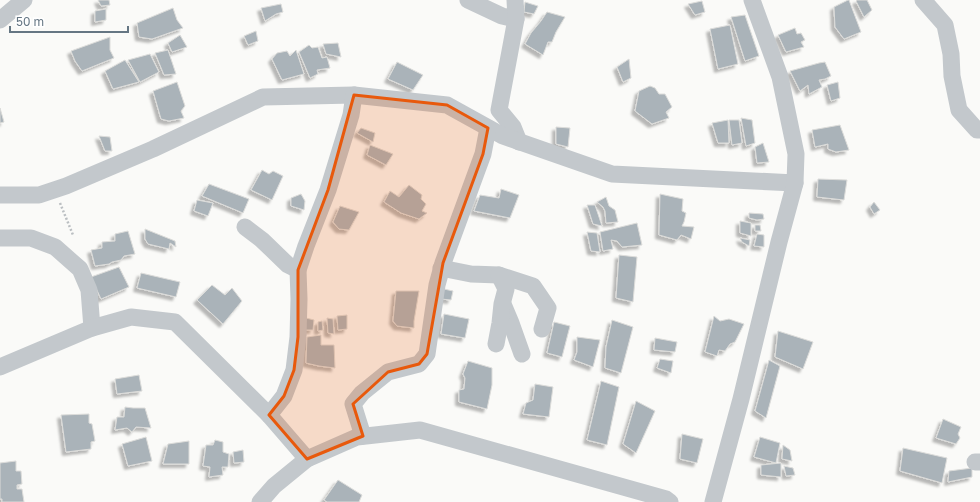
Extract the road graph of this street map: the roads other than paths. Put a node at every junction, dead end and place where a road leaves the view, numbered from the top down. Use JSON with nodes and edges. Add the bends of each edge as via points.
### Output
{"nodes":[{"id":1,"x":24,"y":0,"type":"edge"},
{"id":2,"x":468,"y":0,"type":"edge"},
{"id":3,"x":515,"y":0,"type":"edge"},
{"id":4,"x":752,"y":0,"type":"edge"},
{"id":5,"x":923,"y":0,"type":"edge"},
{"id":6,"x":516,"y":19,"type":"junction"},
{"id":7,"x":0,"y":20,"type":"edge"},
{"id":8,"x":354,"y":95,"type":"junction"},
{"id":9,"x":488,"y":128,"type":"junction"},
{"id":10,"x":980,"y":130,"type":"edge"},
{"id":11,"x":519,"y":142,"type":"junction"},
{"id":12,"x":795,"y":182,"type":"junction"},
{"id":13,"x":0,"y":195,"type":"edge"},
{"id":14,"x":245,"y":227,"type":"dead end"},
{"id":15,"x":0,"y":238,"type":"edge"},
{"id":16,"x":441,"y":268,"type":"junction"},
{"id":17,"x":298,"y":270,"type":"junction"},
{"id":18,"x":499,"y":275,"type":"junction"},
{"id":19,"x":502,"y":304,"type":"junction"},
{"id":20,"x":92,"y":328,"type":"junction"},
{"id":21,"x":542,"y":329,"type":"dead end"},
{"id":22,"x":496,"y":344,"type":"dead end"},
{"id":23,"x":522,"y":354,"type":"dead end"},
{"id":24,"x":0,"y":367,"type":"edge"},
{"id":25,"x":268,"y":415,"type":"junction"},
{"id":26,"x":363,"y":436,"type":"junction"},
{"id":27,"x":306,"y":459,"type":"junction"},
{"id":28,"x":666,"y":501,"type":"edge"},
{"id":29,"x":260,"y":502,"type":"edge"},
{"id":30,"x":713,"y":502,"type":"edge"}],
"edges":[{"from":1,"to":7,"type":"street"},
{"from":2,"to":6,"type":"street","via":[[502,16]]},
{"from":3,"to":6,"type":"street"},
{"from":4,"to":12,"type":"street","via":[[780,77],[796,154]]},
{"from":5,"to":10,"type":"street","via":[[945,26],[959,110],[977,130]]},
{"from":6,"to":11,"type":"street","via":[[499,110],[514,127]]},
{"from":8,"to":9,"type":"street","via":[[447,105]]},
{"from":8,"to":13,"type":"street","via":[[263,97],[153,149],[66,186],[39,195]]},
{"from":8,"to":17,"type":"street","via":[[351,115],[328,190]]},
{"from":9,"to":11,"type":"street"},
{"from":9,"to":16,"type":"street","via":[[483,154]]},
{"from":11,"to":12,"type":"street","via":[[612,174]]},
{"from":12,"to":30,"type":"street"},
{"from":14,"to":17,"type":"street","via":[[288,265]]},
{"from":15,"to":20,"type":"street","via":[[31,238],[55,247],[80,269],[89,290]]},
{"from":16,"to":18,"type":"street","via":[[471,274]]},
{"from":16,"to":26,"type":"street","via":[[427,354],[419,364],[388,372],[353,404]]},
{"from":17,"to":25,"type":"street","via":[[298,337],[294,370],[284,396]]},
{"from":18,"to":19,"type":"street","via":[[506,289]]},
{"from":18,"to":21,"type":"street","via":[[533,286],[548,308]]},
{"from":19,"to":22,"type":"street"},
{"from":19,"to":23,"type":"street"},
{"from":20,"to":24,"type":"street"},
{"from":20,"to":25,"type":"street","via":[[131,317],[175,322]]},
{"from":25,"to":27,"type":"street"},
{"from":26,"to":27,"type":"street"},
{"from":26,"to":28,"type":"street","via":[[420,430]]},
{"from":27,"to":29,"type":"street","via":[[274,486]]}]}
